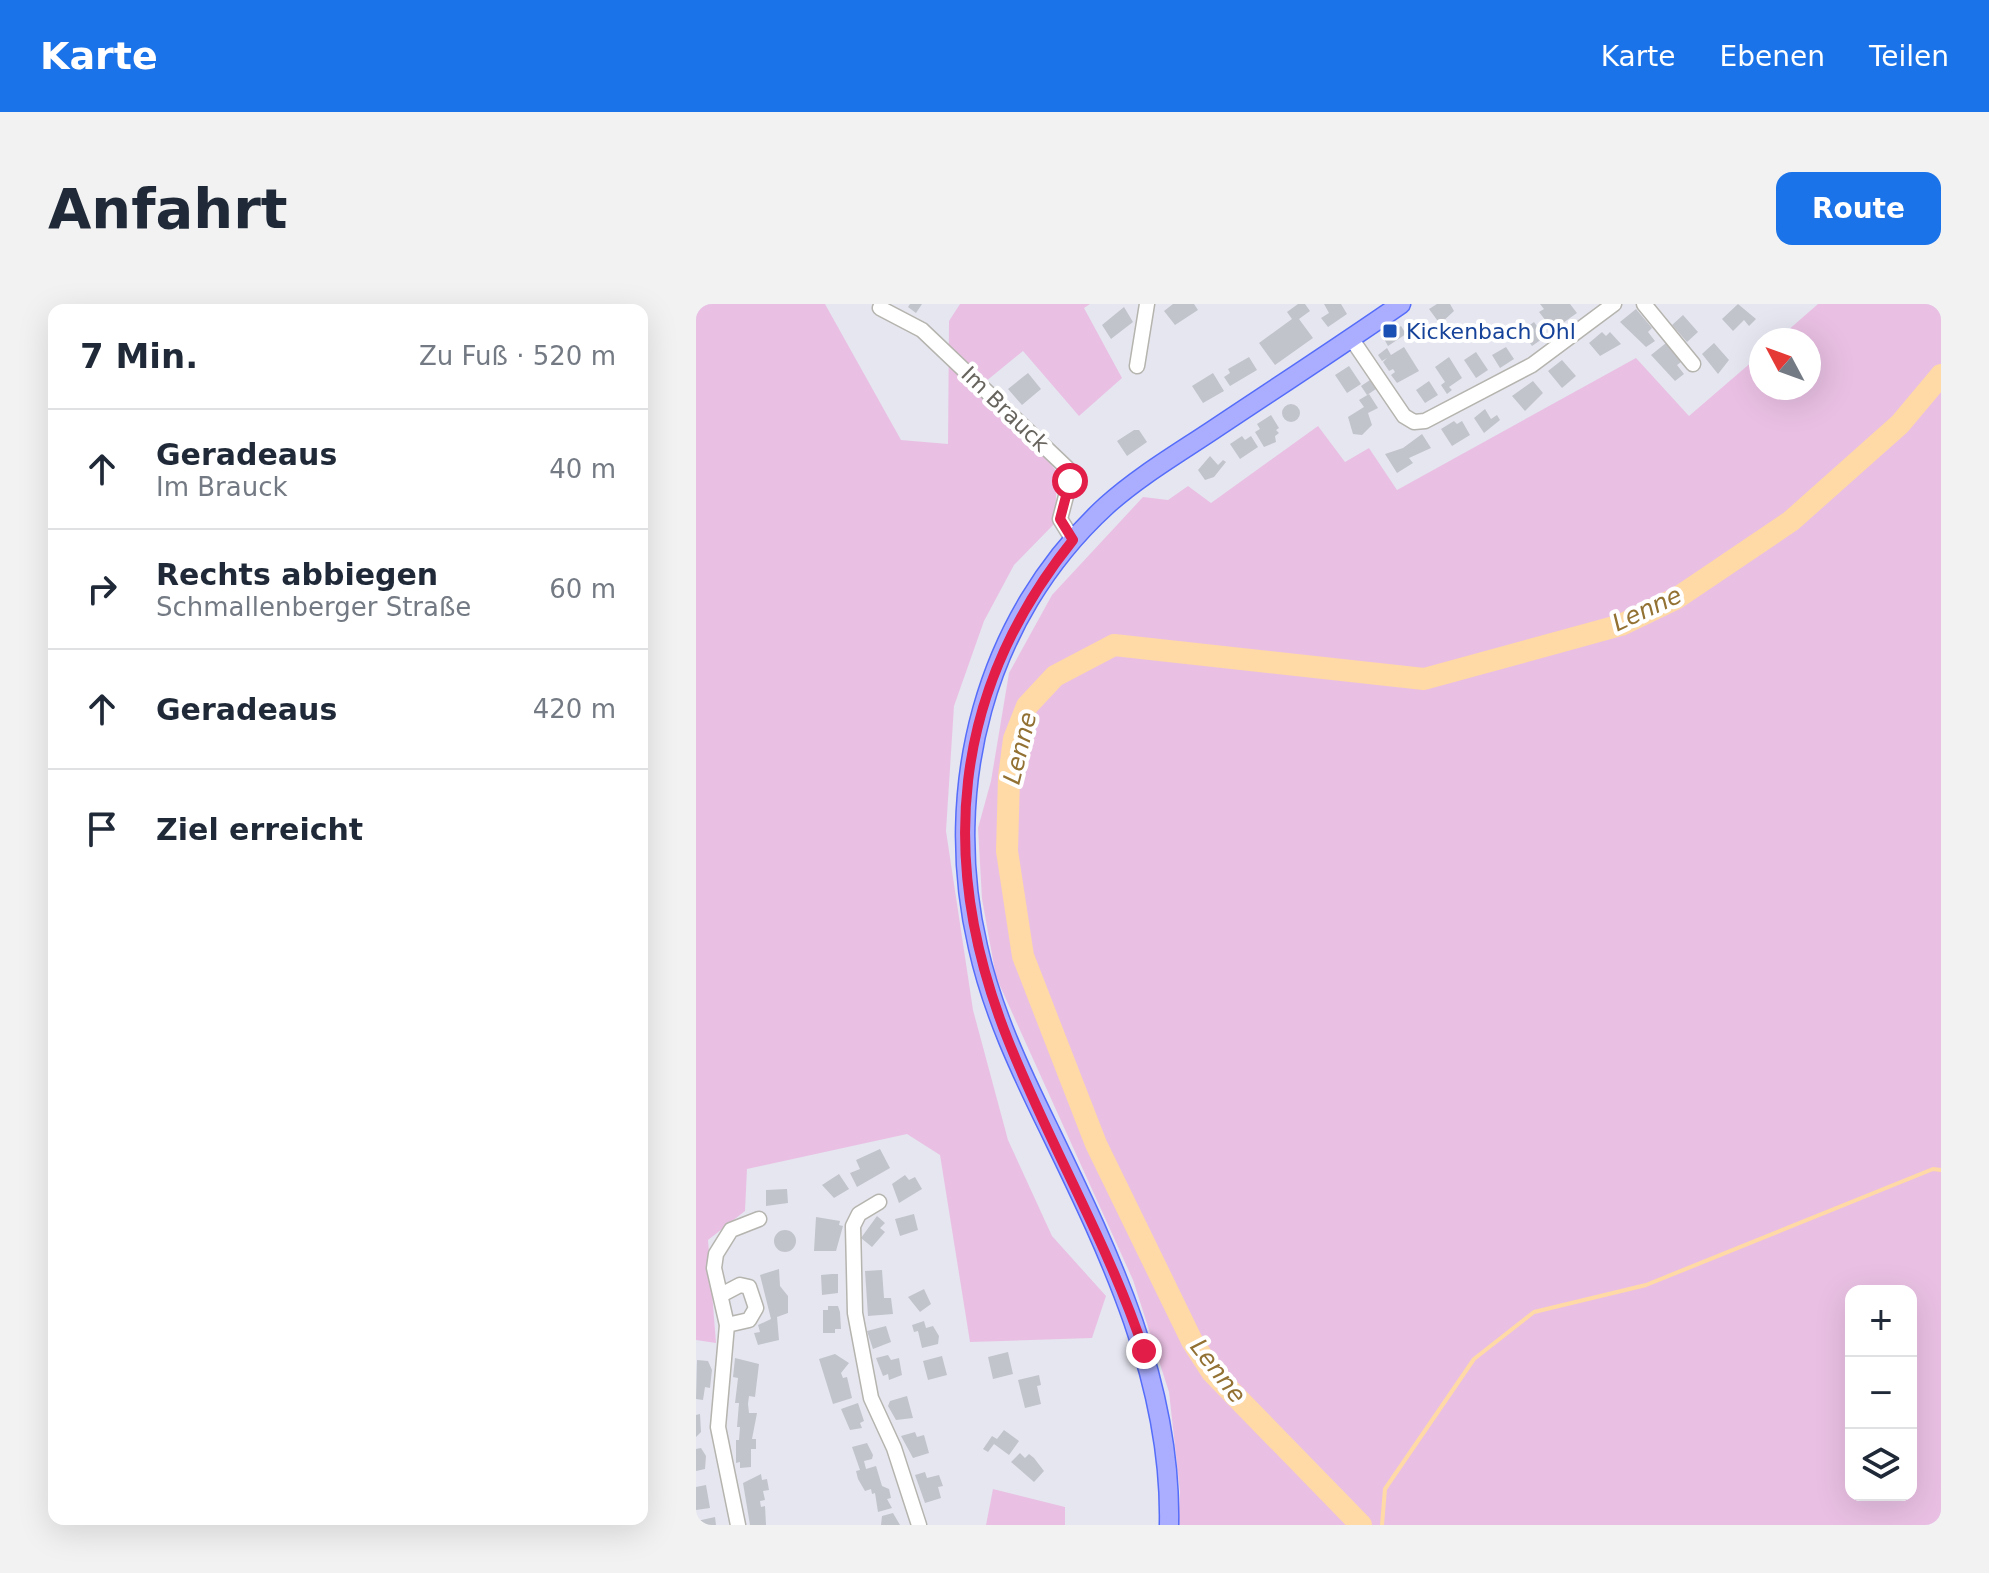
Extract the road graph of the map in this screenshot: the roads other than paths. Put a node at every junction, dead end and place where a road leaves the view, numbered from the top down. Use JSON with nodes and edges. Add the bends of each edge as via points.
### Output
{"nodes":[{"id":1,"x":1147,"y":304,"type":"edge"},
{"id":2,"x":1401,"y":304,"type":"edge"},
{"id":3,"x":1614,"y":304,"type":"edge"},
{"id":4,"x":1644,"y":304,"type":"edge"},
{"id":5,"x":880,"y":308,"type":"dead end"},
{"id":6,"x":1351,"y":338,"type":"junction"},
{"id":7,"x":1693,"y":364,"type":"dead end"},
{"id":8,"x":1137,"y":366,"type":"dead end"},
{"id":9,"x":1073,"y":540,"type":"junction"},
{"id":10,"x":879,"y":1202,"type":"dead end"},
{"id":11,"x":759,"y":1219,"type":"dead end"},
{"id":12,"x":721,"y":1295,"type":"junction"},
{"id":13,"x":727,"y":1325,"type":"junction"},
{"id":14,"x":738,"y":1525,"type":"edge"},
{"id":15,"x":919,"y":1525,"type":"edge"},
{"id":16,"x":1169,"y":1525,"type":"edge"}],
"edges":[{"from":1,"to":8,"type":"street"},
{"from":2,"to":6,"type":"main road"},
{"from":3,"to":6,"type":"street","via":[[1532,365],[1425,421],[1404,416]]},
{"from":4,"to":7,"type":"street"},
{"from":5,"to":9,"type":"street","name":"Im Brauck","via":[[922,330],[1067,468],[1070,481],[1060,519]]},
{"from":6,"to":9,"type":"main road","via":[[1138,480]]},
{"from":9,"to":16,"type":"main road","via":[[1038,585],[1010,635],[983,703],[968,771],[963,843],[968,900],[984,972],[1009,1042],[1116,1272],[1144,1351],[1163,1445]]},
{"from":10,"to":15,"type":"street","via":[[859,1214],[853,1226],[855,1313],[873,1409],[894,1448]]},
{"from":11,"to":12,"type":"street","via":[[723,1239],[714,1268]]},
{"from":12,"to":13,"type":"street"},
{"from":12,"to":13,"type":"street","via":[[740,1285],[749,1287],[756,1308],[749,1320]]},
{"from":13,"to":14,"type":"street","via":[[718,1427]]}]}
